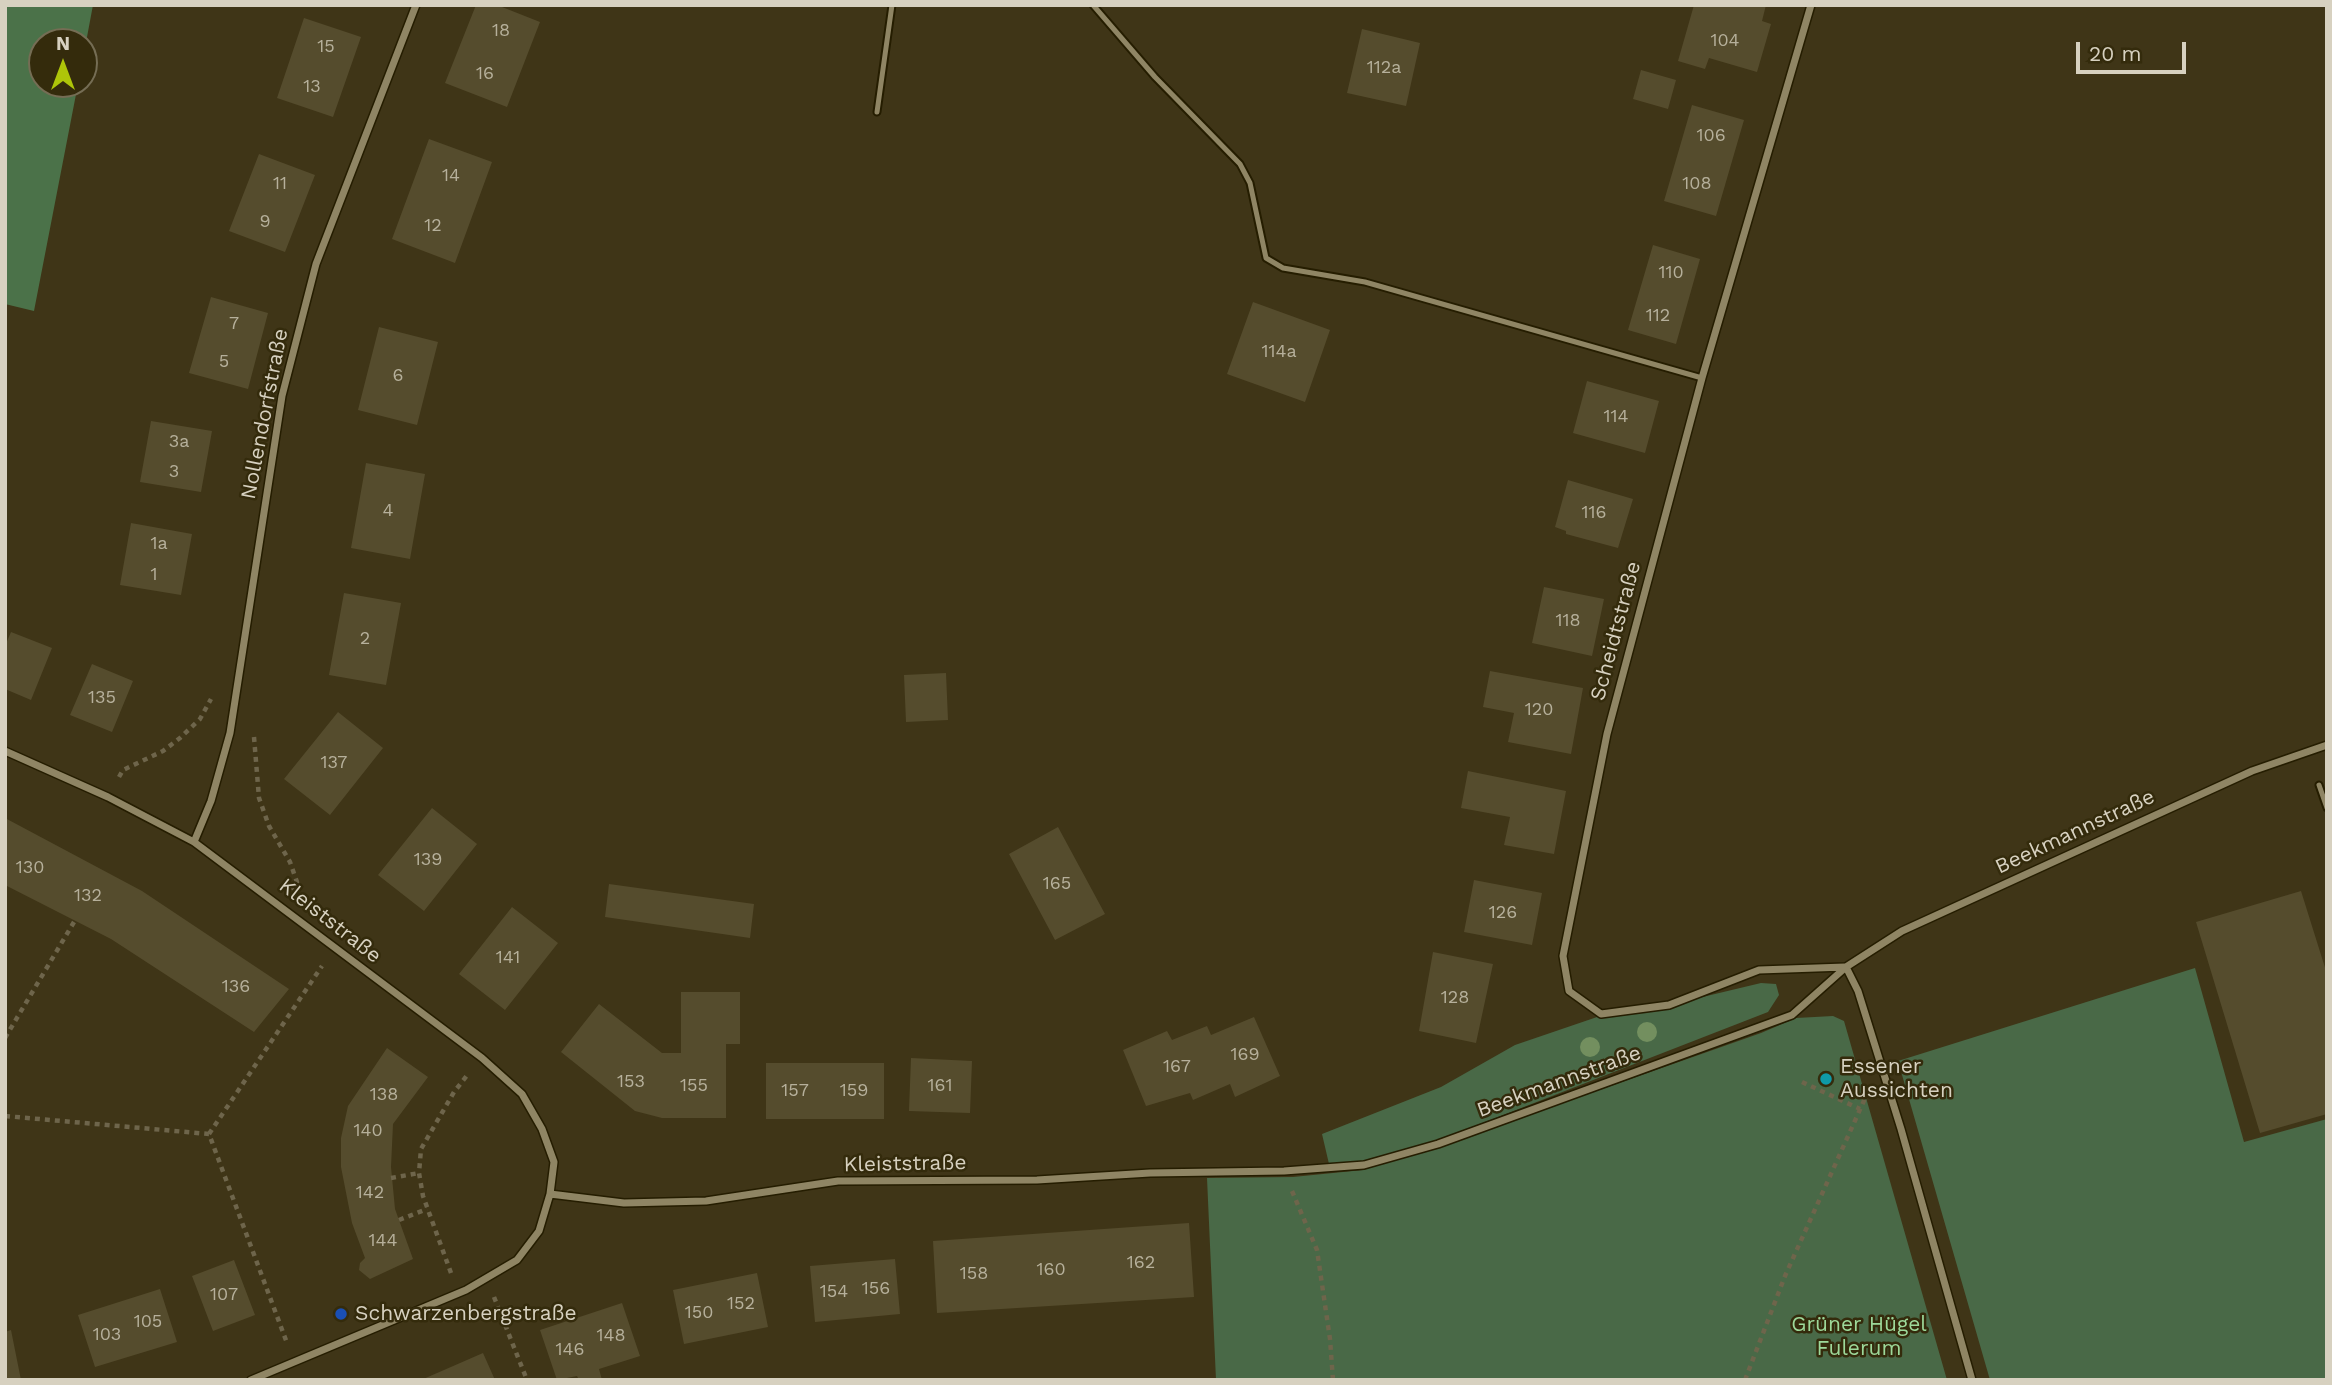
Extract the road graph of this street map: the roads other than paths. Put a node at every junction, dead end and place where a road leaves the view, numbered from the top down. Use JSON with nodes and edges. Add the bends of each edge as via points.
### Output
{"nodes":[{"id":1,"x":416,"y":5,"type":"edge"},
{"id":2,"x":892,"y":5,"type":"edge"},
{"id":3,"x":1093,"y":5,"type":"edge"},
{"id":4,"x":1811,"y":5,"type":"edge"},
{"id":5,"x":877,"y":112,"type":"dead end"},
{"id":6,"x":1702,"y":378,"type":"junction"},
{"id":7,"x":2327,"y":745,"type":"edge"},
{"id":8,"x":5,"y":751,"type":"edge"},
{"id":9,"x":2319,"y":785,"type":"dead end"},
{"id":10,"x":2327,"y":808,"type":"edge"},
{"id":11,"x":194,"y":842,"type":"junction"},
{"id":12,"x":1846,"y":967,"type":"junction"},
{"id":13,"x":1263,"y":1172,"type":"joint"},
{"id":14,"x":550,"y":1194,"type":"junction"},
{"id":15,"x":251,"y":1380,"type":"edge"},
{"id":16,"x":1972,"y":1380,"type":"edge"}],
"edges":[{"from":1,"to":11,"type":"street","name":"Nollendorfstraße","via":[[316,264],[282,396],[230,733]]},
{"from":2,"to":5,"type":"lane"},
{"from":3,"to":6,"type":"lane","via":[[1154,77],[1240,164],[1250,183],[1266,258],[1283,268],[1365,282]]},
{"from":4,"to":6,"type":"street","name":"Scheidtstraße"},
{"from":6,"to":12,"type":"street","name":"Scheidtstraße","via":[[1606,734],[1563,956],[1569,990],[1601,1014],[1669,1005],[1759,970]]},
{"from":7,"to":12,"type":"street","name":"Beekmannstraße","via":[[2252,771],[1914,925]]},
{"from":8,"to":11,"type":"street","name":"Kleiststraße"},
{"from":9,"to":10,"type":"lane"},
{"from":11,"to":14,"type":"street","name":"Kleiststraße","via":[[482,1058],[522,1094],[554,1162]]},
{"from":12,"to":13,"type":"street","name":"Beekmannstraße","via":[[1792,1015],[1437,1144],[1364,1165]]},
{"from":12,"to":16,"type":"street","via":[[1858,990],[1885,1076]]},
{"from":13,"to":14,"type":"street","name":"Kleiststraße","via":[[838,1181],[706,1201],[624,1203]]},
{"from":14,"to":15,"type":"street","name":"Kleiststraße","via":[[538,1231],[517,1260],[462,1291]]}]}
